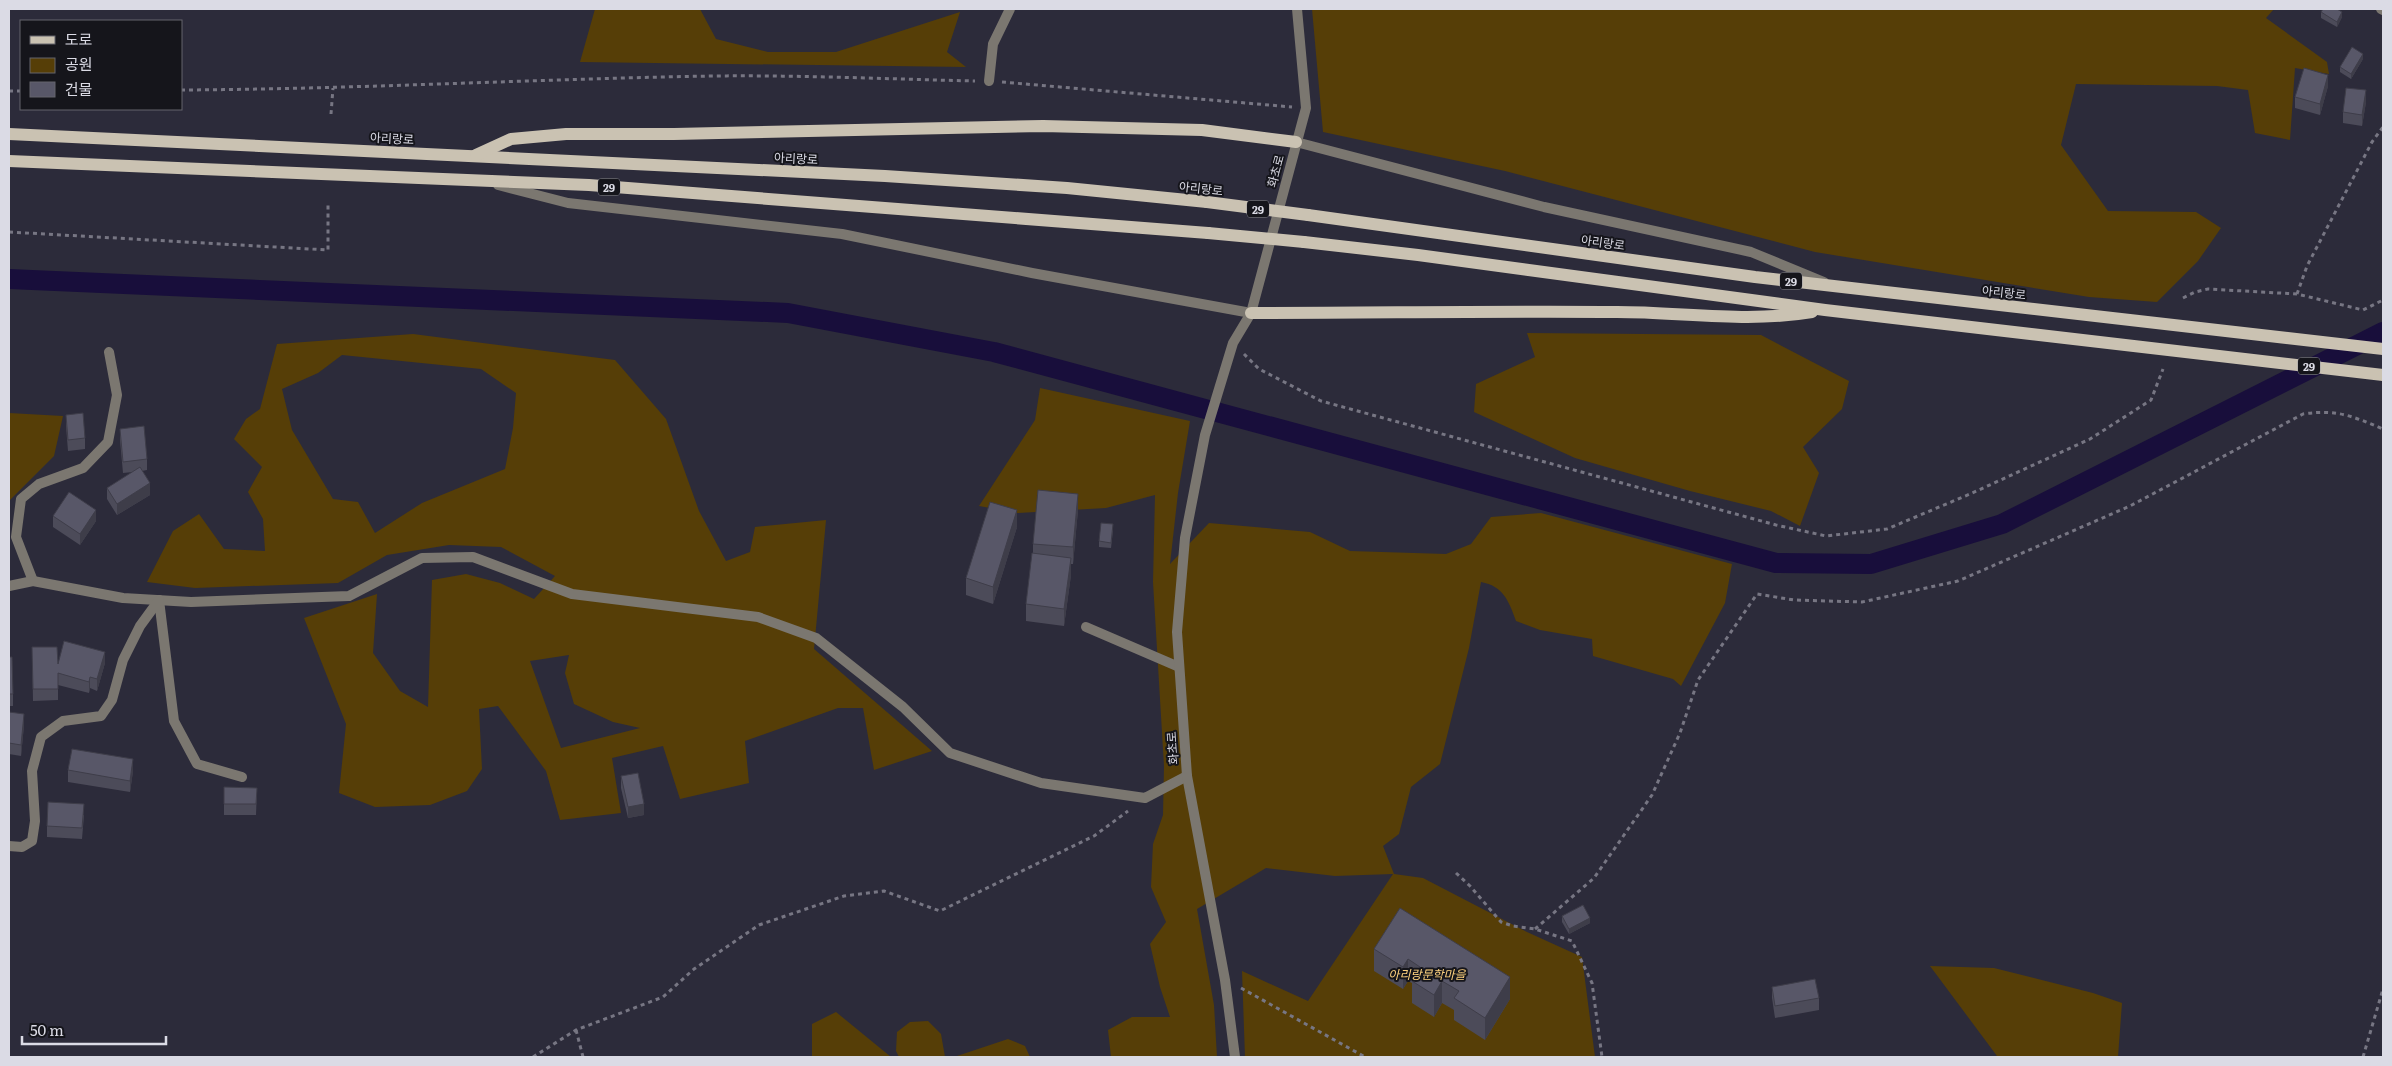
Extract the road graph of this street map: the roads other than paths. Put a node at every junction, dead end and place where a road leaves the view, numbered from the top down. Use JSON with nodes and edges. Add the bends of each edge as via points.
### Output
{"nodes":[{"id":1,"x":1010,"y":9,"type":"edge"},
{"id":2,"x":1297,"y":9,"type":"edge"},
{"id":3,"x":989,"y":81,"type":"road end"},
{"id":4,"x":9,"y":134,"type":"edge"},
{"id":5,"x":1296,"y":142,"type":"junction"},
{"id":6,"x":474,"y":156,"type":"junction"},
{"id":7,"x":9,"y":162,"type":"edge"},
{"id":8,"x":482,"y":181,"type":"junction"},
{"id":9,"x":1834,"y":286,"type":"junction"},
{"id":10,"x":1825,"y":310,"type":"junction"},
{"id":11,"x":1251,"y":313,"type":"junction"},
{"id":12,"x":2383,"y":349,"type":"edge"},
{"id":13,"x":109,"y":352,"type":"dead end"},
{"id":14,"x":2383,"y":375,"type":"edge"},
{"id":15,"x":33,"y":581,"type":"junction"},
{"id":16,"x":9,"y":586,"type":"edge"},
{"id":17,"x":159,"y":600,"type":"junction"},
{"id":18,"x":1086,"y":627,"type":"dead end"},
{"id":19,"x":1179,"y":667,"type":"junction"},
{"id":20,"x":1186,"y":776,"type":"junction"},
{"id":21,"x":242,"y":777,"type":"dead end"},
{"id":22,"x":9,"y":846,"type":"edge"},
{"id":23,"x":1235,"y":1057,"type":"edge"}],
"edges":[{"from":1,"to":3,"type":"street","via":[[993,44]]},
{"from":2,"to":5,"type":"street","name":"화초로","via":[[1306,108]]},
{"from":4,"to":6,"type":"main road","name":"아리랑로","number":"29"},
{"from":5,"to":6,"type":"main road","via":[[1202,130],[1043,126],[566,134],[511,139]]},
{"from":5,"to":9,"type":"street","via":[[1544,207],[1751,252]]},
{"from":5,"to":11,"type":"street","name":"화초로"},
{"from":6,"to":9,"type":"main road","name":"아리랑로","number":"29","bridge":true,"via":[[1038,186],[1208,202]]},
{"from":7,"to":8,"type":"main road","number":"29"},
{"from":8,"to":10,"type":"main road","number":"29","bridge":true,"via":[[589,185],[1304,242]]},
{"from":8,"to":11,"type":"street","via":[[568,203],[842,234]]},
{"from":9,"to":12,"type":"main road","name":"아리랑로","number":"29"},
{"from":10,"to":11,"type":"main road","via":[[1781,318],[1619,312]]},
{"from":10,"to":14,"type":"main road","number":"29"},
{"from":11,"to":19,"type":"street","name":"화초로","via":[[1233,343],[1205,435],[1185,538],[1177,632]]},
{"from":13,"to":15,"type":"street","via":[[117,395],[108,442],[83,468],[39,484],[21,499],[16,536]]},
{"from":15,"to":16,"type":"street"},
{"from":15,"to":17,"type":"street","via":[[124,598]]},
{"from":17,"to":20,"type":"street","via":[[191,602],[349,596],[422,558],[474,557],[572,594],[758,617],[816,638],[903,707],[950,753],[1041,783],[1145,798]]},
{"from":17,"to":21,"type":"street","via":[[174,722],[197,764]]},
{"from":17,"to":22,"type":"street","via":[[140,626],[123,660],[112,700],[102,716],[63,721],[41,737],[32,771],[35,821],[32,841],[22,847]]},
{"from":18,"to":19,"type":"street"},
{"from":19,"to":20,"type":"street","name":"화초로"},
{"from":20,"to":23,"type":"street","name":"화초로","via":[[1225,980]]}]}
